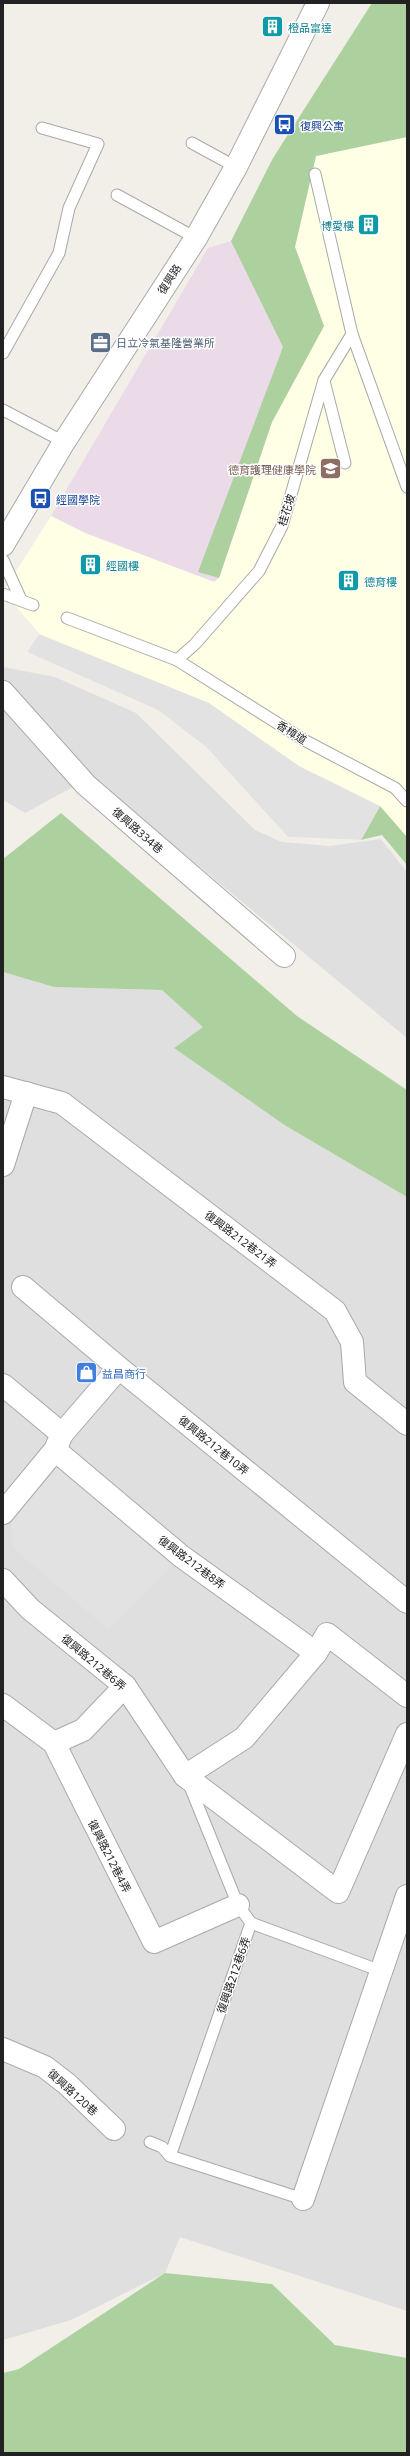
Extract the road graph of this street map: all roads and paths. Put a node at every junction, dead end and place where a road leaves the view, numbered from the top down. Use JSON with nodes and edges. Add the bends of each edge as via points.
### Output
{"nodes":[{"id":1,"x":318,"y":3,"type":"edge"},
{"id":2,"x":42,"y":128,"type":"dead end"},
{"id":3,"x":192,"y":143,"type":"dead end"},
{"id":4,"x":236,"y":167,"type":"junction"},
{"id":5,"x":316,"y":174,"type":"dead end"},
{"id":6,"x":117,"y":195,"type":"dead end"},
{"id":7,"x":196,"y":238,"type":"junction"},
{"id":8,"x":352,"y":334,"type":"junction"},
{"id":9,"x":3,"y":353,"type":"edge"},
{"id":10,"x":324,"y":380,"type":"junction"},
{"id":11,"x":3,"y":410,"type":"edge"},
{"id":12,"x":64,"y":442,"type":"junction"},
{"id":13,"x":345,"y":463,"type":"dead end"},
{"id":14,"x":407,"y":487,"type":"edge"},
{"id":15,"x":3,"y":544,"type":"edge"},
{"id":16,"x":3,"y":560,"type":"edge"},
{"id":17,"x":3,"y":594,"type":"edge"},
{"id":18,"x":21,"y":600,"type":"junction"},
{"id":19,"x":33,"y":605,"type":"dead end"},
{"id":20,"x":68,"y":618,"type":"dead end"},
{"id":21,"x":177,"y":660,"type":"junction"},
{"id":22,"x":3,"y":692,"type":"edge"},
{"id":23,"x":407,"y":801,"type":"edge"},
{"id":24,"x":284,"y":956,"type":"dead end"},
{"id":25,"x":3,"y":1087,"type":"edge"},
{"id":26,"x":26,"y":1093,"type":"junction"},
{"id":27,"x":5,"y":1153,"type":"edge"},
{"id":28,"x":23,"y":1287,"type":"dead end"},
{"id":29,"x":119,"y":1368,"type":"junction"},
{"id":30,"x":3,"y":1385,"type":"edge"},
{"id":31,"x":407,"y":1424,"type":"edge"},
{"id":32,"x":59,"y":1442,"type":"junction"},
{"id":33,"x":3,"y":1513,"type":"edge"},
{"id":34,"x":3,"y":1580,"type":"edge"},
{"id":35,"x":407,"y":1602,"type":"edge"},
{"id":36,"x":316,"y":1653,"type":"junction"},
{"id":37,"x":125,"y":1686,"type":"junction"},
{"id":38,"x":407,"y":1696,"type":"edge"},
{"id":39,"x":3,"y":1705,"type":"edge"},
{"id":40,"x":407,"y":1734,"type":"edge"},
{"id":41,"x":54,"y":1743,"type":"junction"},
{"id":42,"x":185,"y":1776,"type":"junction"},
{"id":43,"x":407,"y":1896,"type":"edge"},
{"id":44,"x":238,"y":1905,"type":"junction"},
{"id":45,"x":250,"y":1923,"type":"junction"},
{"id":46,"x":381,"y":1971,"type":"junction"},
{"id":47,"x":4,"y":2053,"type":"edge"},
{"id":48,"x":114,"y":2129,"type":"dead end"},
{"id":49,"x":150,"y":2142,"type":"dead end"},
{"id":50,"x":170,"y":2156,"type":"junction"},
{"id":51,"x":303,"y":2199,"type":"joint"}],
"edges":[{"from":1,"to":4,"type":"street","name":"復興路"},
{"from":2,"to":9,"type":"lane","via":[[98,144],[69,208],[59,253]]},
{"from":3,"to":4,"type":"lane"},
{"from":4,"to":7,"type":"street","name":"復興路"},
{"from":5,"to":8,"type":"lane"},
{"from":6,"to":7,"type":"lane"},
{"from":7,"to":12,"type":"street","name":"復興路"},
{"from":8,"to":10,"type":"lane","name":"桂花坡"},
{"from":8,"to":14,"type":"lane"},
{"from":10,"to":13,"type":"lane"},
{"from":10,"to":21,"type":"lane","name":"桂花坡","via":[[282,526],[259,571],[195,644]]},
{"from":11,"to":12,"type":"lane"},
{"from":12,"to":15,"type":"street","name":"復興路"},
{"from":16,"to":18,"type":"lane"},
{"from":17,"to":18,"type":"lane"},
{"from":18,"to":19,"type":"lane"},
{"from":20,"to":21,"type":"lane"},
{"from":21,"to":23,"type":"lane","name":"香樟道","via":[[304,740],[395,788]]},
{"from":22,"to":24,"type":"street","name":"復興路334巷","via":[[86,785]]},
{"from":25,"to":26,"type":"street","name":"復興路212巷21弄"},
{"from":26,"to":27,"type":"street"},
{"from":26,"to":31,"type":"street","name":"復興路212巷21弄","via":[[62,1103],[335,1311],[352,1342],[355,1382]]},
{"from":28,"to":29,"type":"street","name":"復興路212巷10弄"},
{"from":29,"to":32,"type":"street"},
{"from":29,"to":35,"type":"street","name":"復興路212巷10弄"},
{"from":30,"to":32,"type":"street","name":"復興路212巷8弄"},
{"from":32,"to":33,"type":"street"},
{"from":32,"to":36,"type":"street","name":"復興路212巷8弄","via":[[181,1556]]},
{"from":34,"to":37,"type":"street","name":"復興路212巷6弄","via":[[30,1609]]},
{"from":36,"to":38,"type":"street","via":[[327,1634]]},
{"from":36,"to":42,"type":"street","via":[[244,1738]]},
{"from":37,"to":41,"type":"street","via":[[83,1730]]},
{"from":37,"to":42,"type":"street","name":"復興路212巷6弄"},
{"from":39,"to":41,"type":"street","name":"復興路212巷4弄"},
{"from":40,"to":42,"type":"street","via":[[338,1892]]},
{"from":41,"to":44,"type":"street","name":"復興路212巷4弄","via":[[154,1942]]},
{"from":42,"to":44,"type":"lane","name":"復興路212巷6弄"},
{"from":43,"to":46,"type":"street"},
{"from":44,"to":45,"type":"lane","name":"復興路212巷6弄"},
{"from":45,"to":46,"type":"lane"},
{"from":45,"to":50,"type":"lane","name":"復興路212巷6弄"},
{"from":46,"to":51,"type":"street"},
{"from":47,"to":48,"type":"street","name":"復興路120巷","via":[[45,2067],[67,2084]]},
{"from":49,"to":50,"type":"lane","via":[[162,2147]]},
{"from":50,"to":51,"type":"lane"}]}
